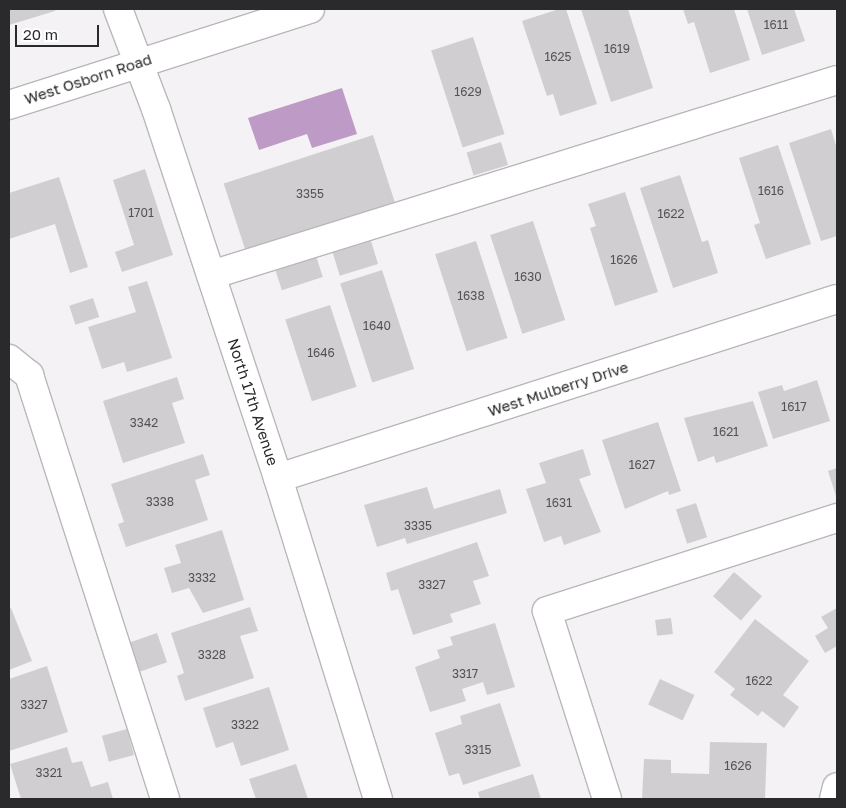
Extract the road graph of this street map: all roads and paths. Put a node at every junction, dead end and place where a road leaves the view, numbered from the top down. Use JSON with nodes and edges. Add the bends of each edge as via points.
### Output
{"nodes":[{"id":1,"x":118,"y":9,"type":"edge"},
{"id":2,"x":310,"y":9,"type":"edge"},
{"id":3,"x":138,"y":63,"type":"junction"},
{"id":4,"x":837,"y":80,"type":"edge"},
{"id":5,"x":9,"y":105,"type":"edge"},
{"id":6,"x":211,"y":275,"type":"junction"},
{"id":7,"x":837,"y":299,"type":"edge"},
{"id":8,"x":9,"y":359,"type":"edge"},
{"id":9,"x":278,"y":478,"type":"junction"},
{"id":10,"x":837,"y":518,"type":"edge"},
{"id":11,"x":837,"y":787,"type":"edge"},
{"id":12,"x":165,"y":799,"type":"edge"},
{"id":13,"x":378,"y":799,"type":"edge"},
{"id":14,"x":607,"y":799,"type":"edge"},
{"id":15,"x":834,"y":799,"type":"edge"}],
"edges":[{"from":1,"to":3,"type":"street","name":"North 17th Avenue"},
{"from":2,"to":3,"type":"street","name":"West Osborn Road"},
{"from":3,"to":5,"type":"street","name":"West Osborn Road"},
{"from":3,"to":6,"type":"street","name":"North 17th Avenue"},
{"from":4,"to":6,"type":"street"},
{"from":6,"to":9,"type":"street","name":"North 17th Avenue"},
{"from":7,"to":9,"type":"street","name":"West Mulberry Drive"},
{"from":8,"to":12,"type":"street","via":[[29,375]]},
{"from":9,"to":13,"type":"street","name":"North 17th Avenue"},
{"from":10,"to":14,"type":"street","via":[[547,612]]},
{"from":11,"to":15,"type":"street"}]}
